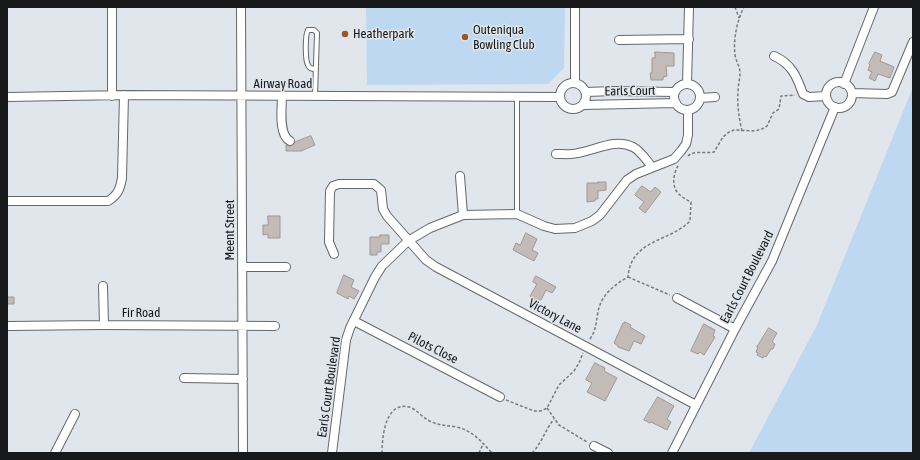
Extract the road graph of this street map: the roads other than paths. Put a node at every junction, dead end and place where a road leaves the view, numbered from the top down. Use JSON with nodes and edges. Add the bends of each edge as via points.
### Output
{"nodes":[{"id":1,"x":112,"y":7,"type":"edge"},
{"id":2,"x":241,"y":7,"type":"edge"},
{"id":3,"x":575,"y":7,"type":"edge"},
{"id":4,"x":689,"y":7,"type":"edge"},
{"id":5,"x":871,"y":8,"type":"edge"},
{"id":6,"x":689,"y":39,"type":"junction"},
{"id":7,"x":619,"y":40,"type":"dead end"},
{"id":8,"x":913,"y":42,"type":"edge"},
{"id":9,"x":774,"y":56,"type":"dead end"},
{"id":10,"x":316,"y":69,"type":"junction"},
{"id":11,"x":575,"y":83,"type":"junction"},
{"id":12,"x":687,"y":84,"type":"junction"},
{"id":13,"x":844,"y":84,"type":"junction"},
{"id":14,"x":586,"y":92,"type":"junction"},
{"id":15,"x":675,"y":92,"type":"junction"},
{"id":16,"x":852,"y":93,"type":"junction"},
{"id":17,"x":112,"y":96,"type":"junction"},
{"id":18,"x":124,"y":96,"type":"junction"},
{"id":19,"x":241,"y":96,"type":"junction"},
{"id":20,"x":282,"y":96,"type":"junction"},
{"id":21,"x":517,"y":96,"type":"junction"},
{"id":22,"x":826,"y":96,"type":"junction"},
{"id":23,"x":7,"y":97,"type":"edge"},
{"id":24,"x":315,"y":97,"type":"junction"},
{"id":25,"x":560,"y":97,"type":"junction"},
{"id":26,"x":715,"y":97,"type":"dead end"},
{"id":27,"x":700,"y":98,"type":"junction"},
{"id":28,"x":676,"y":103,"type":"junction"},
{"id":29,"x":584,"y":105,"type":"junction"},
{"id":30,"x":835,"y":107,"type":"junction"},
{"id":31,"x":688,"y":110,"type":"junction"},
{"id":32,"x":290,"y":141,"type":"dead end"},
{"id":33,"x":556,"y":154,"type":"dead end"},
{"id":34,"x":652,"y":167,"type":"junction"},
{"id":35,"x":460,"y":176,"type":"dead end"},
{"id":36,"x":7,"y":201,"type":"edge"},
{"id":37,"x":517,"y":214,"type":"junction"},
{"id":38,"x":462,"y":215,"type":"junction"},
{"id":39,"x":408,"y":241,"type":"junction"},
{"id":40,"x":334,"y":254,"type":"dead end"},
{"id":41,"x":242,"y":267,"type":"junction"},
{"id":42,"x":286,"y":267,"type":"dead end"},
{"id":43,"x":103,"y":286,"type":"dead end"},
{"id":44,"x":677,"y":298,"type":"road end"},
{"id":45,"x":354,"y":321,"type":"junction"},
{"id":46,"x":104,"y":325,"type":"junction"},
{"id":47,"x":242,"y":325,"type":"junction"},
{"id":48,"x":7,"y":326,"type":"edge"},
{"id":49,"x":275,"y":326,"type":"dead end"},
{"id":50,"x":735,"y":329,"type":"junction"},
{"id":51,"x":184,"y":378,"type":"dead end"},
{"id":52,"x":243,"y":379,"type":"junction"},
{"id":53,"x":500,"y":397,"type":"road end"},
{"id":54,"x":696,"y":405,"type":"junction"},
{"id":55,"x":75,"y":414,"type":"dead end"},
{"id":56,"x":594,"y":446,"type":"road end"},
{"id":57,"x":55,"y":453,"type":"edge"},
{"id":58,"x":243,"y":453,"type":"edge"},
{"id":59,"x":332,"y":453,"type":"edge"},
{"id":60,"x":608,"y":453,"type":"edge"},
{"id":61,"x":672,"y":453,"type":"edge"}],
"edges":[{"from":1,"to":17,"type":"street"},
{"from":2,"to":19,"type":"street","name":"Meent Street"},
{"from":3,"to":11,"type":"street"},
{"from":4,"to":6,"type":"street"},
{"from":5,"to":13,"type":"street"},
{"from":6,"to":7,"type":"street"},
{"from":6,"to":12,"type":"street"},
{"from":8,"to":16,"type":"street","via":[[892,92]]},
{"from":9,"to":22,"type":"street","via":[[794,72],[803,94],[809,98]]},
{"from":10,"to":10,"type":"lane","via":[[310,68],[307,64],[308,30],[317,33]]},
{"from":10,"to":24,"type":"lane"},
{"from":11,"to":14,"type":"street","via":[[582,86]]},
{"from":11,"to":25,"type":"street","via":[[562,88]]},
{"from":12,"to":15,"type":"street"},
{"from":12,"to":27,"type":"street","via":[[696,88]]},
{"from":13,"to":16,"type":"street"},
{"from":13,"to":22,"type":"street","via":[[840,82],[832,85]]},
{"from":14,"to":15,"type":"street","name":"Earls Court"},
{"from":14,"to":29,"type":"street"},
{"from":15,"to":28,"type":"street"},
{"from":16,"to":30,"type":"street","via":[[849,104],[842,108]]},
{"from":17,"to":18,"type":"street","name":"Airway Road"},
{"from":17,"to":23,"type":"street","name":"Airway Road"},
{"from":18,"to":19,"type":"street","name":"Airway Road"},
{"from":18,"to":36,"type":"street","via":[[122,178],[120,190],[114,197],[108,200]]},
{"from":19,"to":20,"type":"street","name":"Airway Road"},
{"from":19,"to":41,"type":"street","name":"Meent Street"},
{"from":20,"to":24,"type":"street","name":"Airway Road"},
{"from":20,"to":32,"type":"street","via":[[282,128],[285,137]]},
{"from":21,"to":24,"type":"street","name":"Airway Road"},
{"from":21,"to":25,"type":"street","name":"Airway Road"},
{"from":21,"to":37,"type":"lane"},
{"from":22,"to":30,"type":"street","via":[[829,103]]},
{"from":25,"to":29,"type":"street","via":[[566,108],[572,110]]},
{"from":26,"to":27,"type":"street"},
{"from":27,"to":31,"type":"street","via":[[696,107]]},
{"from":28,"to":29,"type":"street","name":"Earls Court"},
{"from":28,"to":31,"type":"street","via":[[680,108]]},
{"from":30,"to":50,"type":"street","name":"Earls Court Boulevard","via":[[772,261]]},
{"from":31,"to":34,"type":"street","name":"Earls Court Boulevard","via":[[686,144],[674,159]]},
{"from":33,"to":34,"type":"street","via":[[577,154],[608,146],[626,145],[639,151]]},
{"from":34,"to":37,"type":"street","name":"Earls Court Boulevard","via":[[627,180],[600,215],[575,228],[555,229]]},
{"from":35,"to":38,"type":"street"},
{"from":37,"to":38,"type":"street","name":"Earls Court Boulevard"},
{"from":38,"to":39,"type":"street","name":"Earls Court Boulevard","via":[[430,228]]},
{"from":39,"to":40,"type":"street","name":"Victory Lane","via":[[386,216],[383,195],[378,186],[339,184],[330,191],[329,197],[329,242]]},
{"from":39,"to":45,"type":"street","name":"Earls Court Boulevard","via":[[382,266]]},
{"from":39,"to":54,"type":"street","name":"Victory Lane","via":[[436,267]]},
{"from":41,"to":42,"type":"street"},
{"from":41,"to":47,"type":"street","name":"Meent Street"},
{"from":43,"to":46,"type":"street"},
{"from":44,"to":50,"type":"street"},
{"from":45,"to":53,"type":"street","name":"Pilots Close"},
{"from":45,"to":59,"type":"street","name":"Earls Court Boulevard","via":[[346,340]]},
{"from":46,"to":47,"type":"street","name":"Fir Road"},
{"from":46,"to":48,"type":"street","name":"Fir Road"},
{"from":47,"to":49,"type":"street","name":"Fir Road"},
{"from":47,"to":52,"type":"street","name":"Meent Street"},
{"from":50,"to":54,"type":"street","name":"Earls Court Boulevard"},
{"from":51,"to":52,"type":"street"},
{"from":52,"to":58,"type":"street","name":"Meent Street"},
{"from":54,"to":61,"type":"street","name":"Earls Court Boulevard"},
{"from":55,"to":57,"type":"street"},
{"from":56,"to":60,"type":"street"}]}
